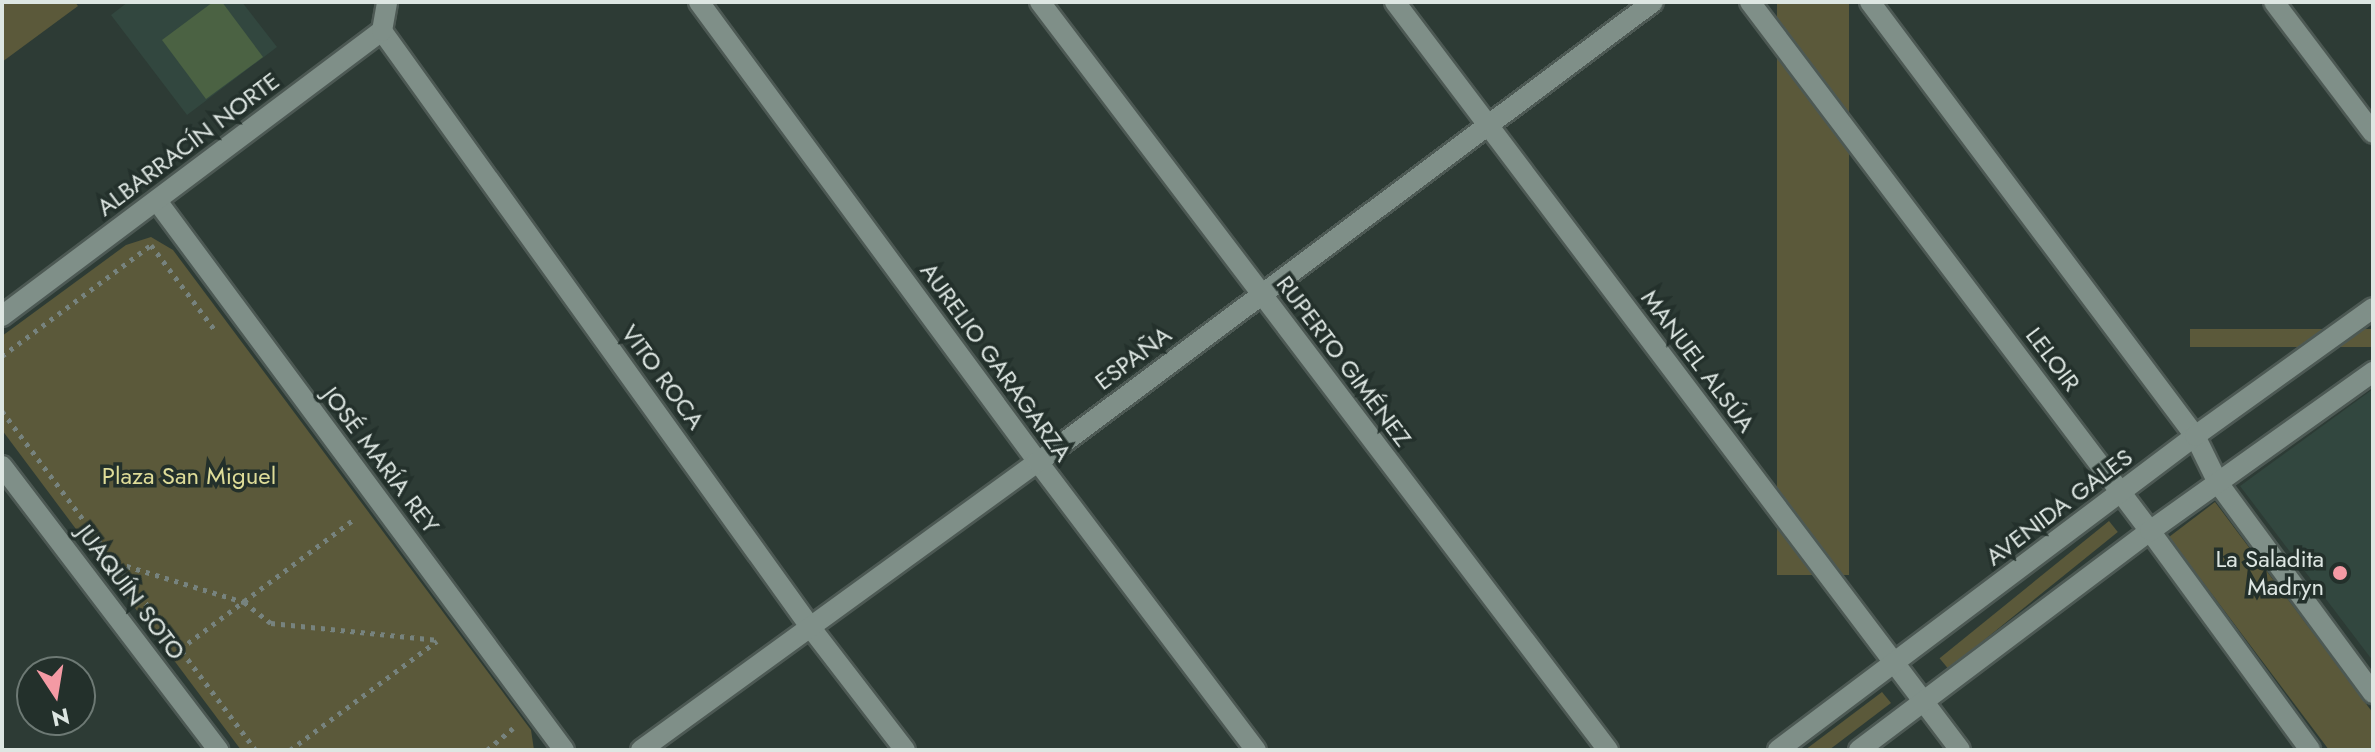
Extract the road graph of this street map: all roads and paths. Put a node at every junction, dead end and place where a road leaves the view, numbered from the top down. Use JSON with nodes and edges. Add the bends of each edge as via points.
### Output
{"nodes":[{"id":1,"x":387,"y":2,"type":"edge"},
{"id":2,"x":699,"y":2,"type":"edge"},
{"id":3,"x":1040,"y":2,"type":"edge"},
{"id":4,"x":1395,"y":2,"type":"edge"},
{"id":5,"x":1653,"y":2,"type":"edge"},
{"id":6,"x":1750,"y":2,"type":"edge"},
{"id":7,"x":1870,"y":2,"type":"edge"},
{"id":8,"x":2274,"y":2,"type":"edge"},
{"id":9,"x":382,"y":31,"type":"junction"},
{"id":10,"x":1488,"y":125,"type":"junction"},
{"id":11,"x":2373,"y":133,"type":"edge"},
{"id":12,"x":157,"y":201,"type":"junction"},
{"id":13,"x":1260,"y":295,"type":"junction"},
{"id":14,"x":2373,"y":308,"type":"edge"},
{"id":15,"x":2,"y":316,"type":"edge"},
{"id":16,"x":216,"y":332,"type":"dead end"},
{"id":17,"x":2,"y":356,"type":"edge"},
{"id":18,"x":2373,"y":372,"type":"edge"},
{"id":19,"x":2,"y":411,"type":"edge"},
{"id":20,"x":2195,"y":436,"type":"junction"},
{"id":21,"x":1038,"y":462,"type":"junction"},
{"id":22,"x":2,"y":466,"type":"edge"},
{"id":23,"x":2218,"y":483,"type":"junction"},
{"id":24,"x":2122,"y":494,"type":"junction"},
{"id":25,"x":347,"y":506,"type":"dead end"},
{"id":26,"x":356,"y":518,"type":"junction"},
{"id":27,"x":365,"y":530,"type":"dead end"},
{"id":28,"x":2150,"y":531,"type":"junction"},
{"id":29,"x":115,"y":562,"type":"junction"},
{"id":30,"x":244,"y":602,"type":"junction"},
{"id":31,"x":811,"y":628,"type":"junction"},
{"id":32,"x":180,"y":649,"type":"junction"},
{"id":33,"x":1893,"y":663,"type":"junction"},
{"id":34,"x":2373,"y":693,"type":"edge"},
{"id":35,"x":1925,"y":701,"type":"junction"},
{"id":36,"x":505,"y":718,"type":"dead end"},
{"id":37,"x":218,"y":750,"type":"edge"},
{"id":38,"x":256,"y":750,"type":"edge"},
{"id":39,"x":290,"y":750,"type":"edge"},
{"id":40,"x":487,"y":750,"type":"edge"},
{"id":41,"x":564,"y":750,"type":"edge"},
{"id":42,"x":641,"y":750,"type":"edge"},
{"id":43,"x":905,"y":750,"type":"edge"},
{"id":44,"x":1256,"y":750,"type":"edge"},
{"id":45,"x":1608,"y":750,"type":"edge"},
{"id":46,"x":1778,"y":750,"type":"edge"},
{"id":47,"x":1859,"y":750,"type":"edge"},
{"id":48,"x":1960,"y":750,"type":"edge"},
{"id":49,"x":2310,"y":750,"type":"edge"}],
"edges":[{"from":1,"to":9,"type":"street"},
{"from":2,"to":21,"type":"street","name":"AURELIO GARAGARZA"},
{"from":3,"to":13,"type":"street","name":"RUPERTO GIMÉNEZ"},
{"from":4,"to":10,"type":"street","name":"MANUEL ALSÚA"},
{"from":5,"to":10,"type":"street","name":"ESPAÑA"},
{"from":6,"to":24,"type":"street","name":"LELOIR"},
{"from":7,"to":20,"type":"street"},
{"from":8,"to":11,"type":"street"},
{"from":9,"to":12,"type":"street","name":"ALBARRACÍN NORTE"},
{"from":9,"to":31,"type":"street","name":"VITO ROCA"},
{"from":10,"to":13,"type":"street","name":"ESPAÑA"},
{"from":10,"to":33,"type":"street","name":"MANUEL ALSÚA"},
{"from":12,"to":15,"type":"street","name":"ALBARRACÍN NORTE"},
{"from":12,"to":41,"type":"street","name":"JOSÉ MARÍA REY"},
{"from":13,"to":21,"type":"street","name":"ESPAÑA"},
{"from":13,"to":45,"type":"street","name":"RUPERTO GIMÉNEZ"},
{"from":14,"to":20,"type":"street","name":"AVENIDA GALES"},
{"from":16,"to":17,"type":"path","via":[[151,245]]},
{"from":18,"to":23,"type":"street"},
{"from":19,"to":29,"type":"path"},
{"from":20,"to":23,"type":"street"},
{"from":20,"to":24,"type":"street","name":"AVENIDA GALES"},
{"from":21,"to":31,"type":"street","name":"ESPAÑA"},
{"from":21,"to":44,"type":"street","name":"AURELIO GARAGARZA"},
{"from":22,"to":37,"type":"street","name":"JUAQUÍN SOTO"},
{"from":23,"to":28,"type":"street"},
{"from":23,"to":34,"type":"street"},
{"from":24,"to":28,"type":"street","name":"LELOIR"},
{"from":24,"to":33,"type":"street","name":"AVENIDA GALES"},
{"from":25,"to":26,"type":"path"},
{"from":26,"to":27,"type":"path"},
{"from":26,"to":30,"type":"path"},
{"from":28,"to":35,"type":"street"},
{"from":28,"to":49,"type":"street","name":"LELOIR"},
{"from":29,"to":30,"type":"path"},
{"from":29,"to":32,"type":"path"},
{"from":30,"to":32,"type":"path"},
{"from":30,"to":39,"type":"path","via":[[271,623],[441,638]]},
{"from":31,"to":42,"type":"street","name":"ESPAÑA"},
{"from":31,"to":43,"type":"street","name":"VITO ROCA"},
{"from":32,"to":38,"type":"path"},
{"from":33,"to":35,"type":"street","name":"MANUEL ALSÚA"},
{"from":33,"to":46,"type":"street","name":"AVENIDA GALES"},
{"from":35,"to":47,"type":"street"},
{"from":35,"to":48,"type":"street","name":"MANUEL ALSÚA"},
{"from":36,"to":40,"type":"path","via":[[514,730]]}]}
